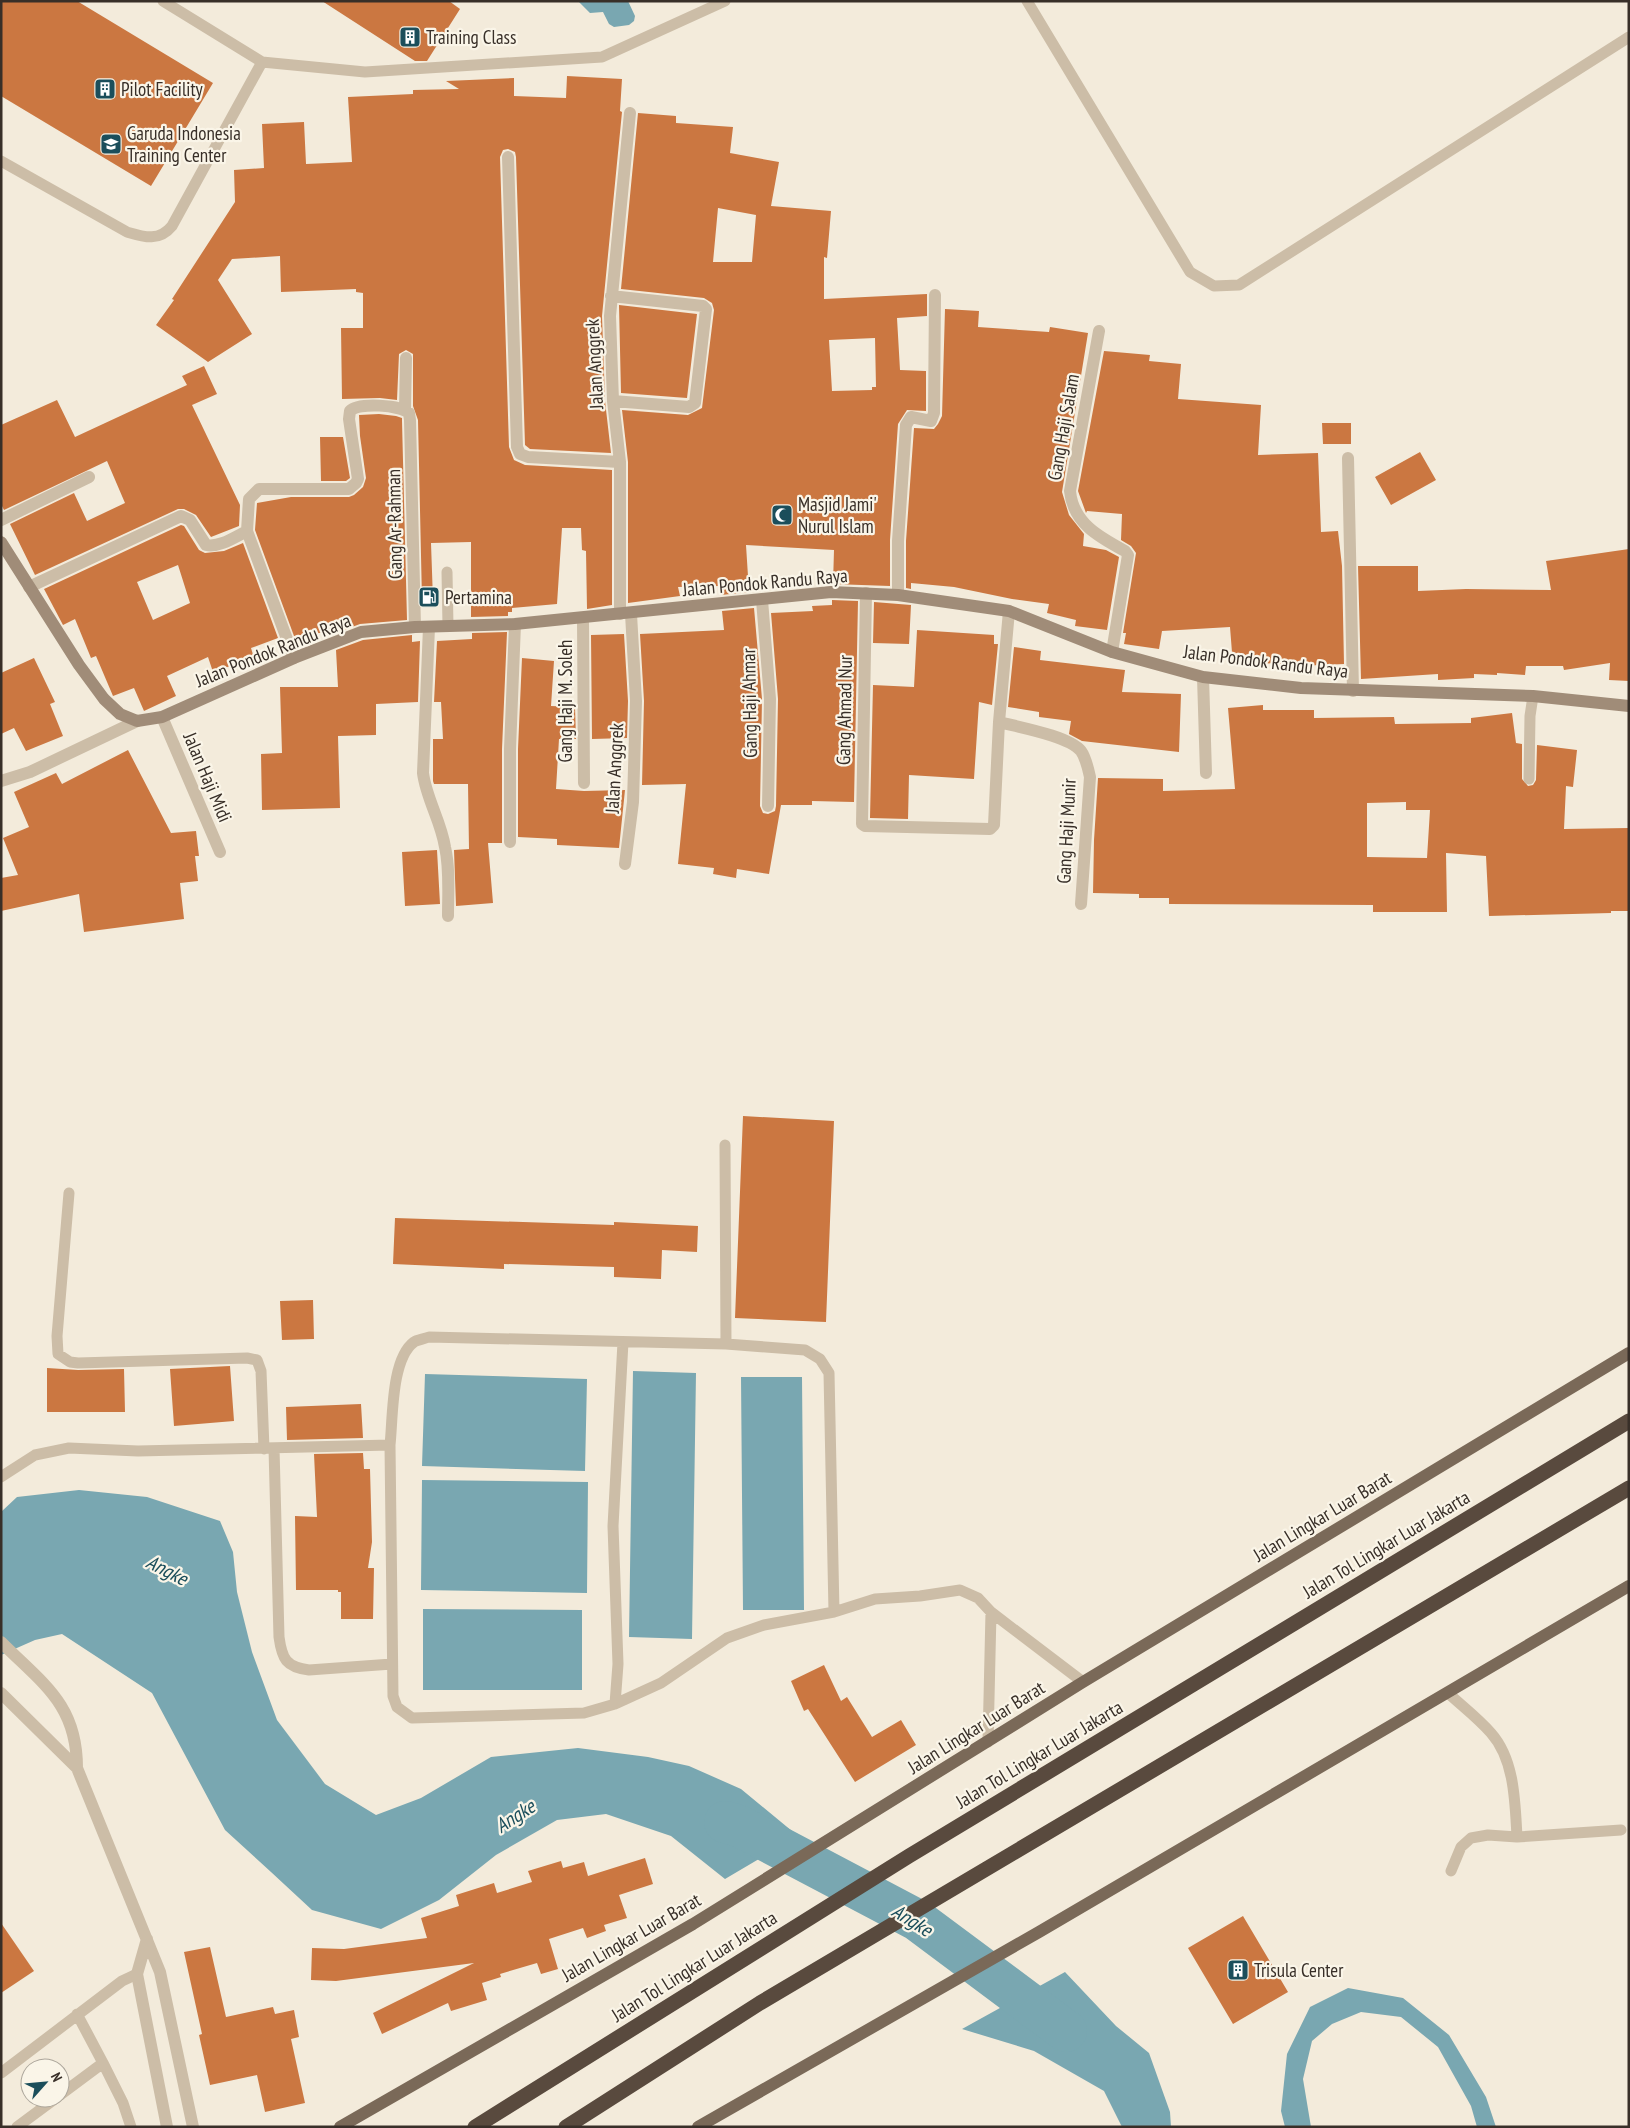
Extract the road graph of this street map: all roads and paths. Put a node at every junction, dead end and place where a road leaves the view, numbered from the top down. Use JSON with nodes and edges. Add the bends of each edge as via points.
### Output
{"nodes":[{"id":1,"x":725,"y":1,"type":"edge"},
{"id":2,"x":1027,"y":1,"type":"edge"},
{"id":3,"x":168,"y":2,"type":"edge"},
{"id":4,"x":1629,"y":37,"type":"edge"},
{"id":5,"x":262,"y":62,"type":"junction"},
{"id":6,"x":630,"y":113,"type":"dead end"},
{"id":7,"x":508,"y":157,"type":"dead end"},
{"id":8,"x":1,"y":161,"type":"edge"},
{"id":9,"x":935,"y":294,"type":"dead end"},
{"id":10,"x":611,"y":296,"type":"junction"},
{"id":11,"x":1099,"y":331,"type":"dead end"},
{"id":12,"x":406,"y":358,"type":"dead end"},
{"id":13,"x":613,"y":401,"type":"junction"},
{"id":14,"x":408,"y":414,"type":"junction"},
{"id":15,"x":1348,"y":458,"type":"dead end"},
{"id":16,"x":620,"y":462,"type":"junction"},
{"id":17,"x":90,"y":477,"type":"dead end"},
{"id":18,"x":1,"y":520,"type":"edge"},
{"id":19,"x":247,"y":531,"type":"junction"},
{"id":20,"x":1,"y":542,"type":"edge"},
{"id":21,"x":447,"y":572,"type":"dead end"},
{"id":22,"x":29,"y":587,"type":"junction"},
{"id":23,"x":866,"y":593,"type":"junction"},
{"id":24,"x":898,"y":595,"type":"junction"},
{"id":25,"x":762,"y":600,"type":"junction"},
{"id":26,"x":1009,"y":611,"type":"junction"},
{"id":27,"x":626,"y":614,"type":"junction"},
{"id":28,"x":583,"y":618,"type":"junction"},
{"id":29,"x":515,"y":624,"type":"junction"},
{"id":30,"x":448,"y":626,"type":"junction"},
{"id":31,"x":416,"y":627,"type":"junction"},
{"id":32,"x":429,"y":627,"type":"junction"},
{"id":33,"x":1112,"y":652,"type":"junction"},
{"id":34,"x":294,"y":658,"type":"junction"},
{"id":35,"x":1203,"y":677,"type":"junction"},
{"id":36,"x":1353,"y":691,"type":"junction"},
{"id":37,"x":1533,"y":696,"type":"junction"},
{"id":38,"x":1629,"y":706,"type":"edge"},
{"id":39,"x":162,"y":717,"type":"junction"},
{"id":40,"x":137,"y":721,"type":"junction"},
{"id":41,"x":999,"y":722,"type":"junction"},
{"id":42,"x":1206,"y":773,"type":"dead end"},
{"id":43,"x":1529,"y":779,"type":"dead end"},
{"id":44,"x":1,"y":781,"type":"edge"},
{"id":45,"x":584,"y":783,"type":"dead end"},
{"id":46,"x":768,"y":806,"type":"dead end"},
{"id":47,"x":510,"y":842,"type":"dead end"},
{"id":48,"x":220,"y":852,"type":"dead end"},
{"id":49,"x":625,"y":864,"type":"dead end"},
{"id":50,"x":1081,"y":904,"type":"dead end"},
{"id":51,"x":448,"y":916,"type":"dead end"},
{"id":52,"x":725,"y":1145,"type":"dead end"},
{"id":53,"x":69,"y":1193,"type":"dead end"},
{"id":54,"x":623,"y":1342,"type":"junction"},
{"id":55,"x":726,"y":1344,"type":"junction"},
{"id":56,"x":1629,"y":1353,"type":"edge"},
{"id":57,"x":1629,"y":1421,"type":"edge"},
{"id":58,"x":390,"y":1445,"type":"junction"},
{"id":59,"x":269,"y":1448,"type":"junction"},
{"id":60,"x":1,"y":1477,"type":"edge"},
{"id":61,"x":1629,"y":1488,"type":"edge"},
{"id":62,"x":1629,"y":1586,"type":"edge"},
{"id":63,"x":834,"y":1612,"type":"junction"},
{"id":64,"x":991,"y":1612,"type":"junction"},
{"id":65,"x":1,"y":1642,"type":"edge"},
{"id":66,"x":392,"y":1664,"type":"junction"},
{"id":67,"x":1083,"y":1682,"type":"junction"},
{"id":68,"x":1,"y":1693,"type":"edge"},
{"id":69,"x":1448,"y":1693,"type":"junction"},
{"id":70,"x":615,"y":1704,"type":"junction"},
{"id":71,"x":988,"y":1742,"type":"junction"},
{"id":72,"x":77,"y":1768,"type":"junction"},
{"id":73,"x":1621,"y":1830,"type":"dead end"},
{"id":74,"x":1517,"y":1837,"type":"junction"},
{"id":75,"x":1451,"y":1871,"type":"dead end"},
{"id":76,"x":147,"y":1939,"type":"junction"},
{"id":77,"x":160,"y":1972,"type":"junction"},
{"id":78,"x":137,"y":1974,"type":"junction"},
{"id":79,"x":77,"y":2014,"type":"junction"},
{"id":80,"x":104,"y":2063,"type":"junction"},
{"id":81,"x":1,"y":2073,"type":"edge"},
{"id":82,"x":70,"y":2088,"type":"edge"},
{"id":83,"x":43,"y":2108,"type":"edge"},
{"id":84,"x":704,"y":2125,"type":"edge"},
{"id":85,"x":17,"y":2127,"type":"edge"},
{"id":86,"x":131,"y":2127,"type":"edge"},
{"id":87,"x":167,"y":2127,"type":"edge"},
{"id":88,"x":193,"y":2127,"type":"edge"},
{"id":89,"x":340,"y":2127,"type":"edge"},
{"id":90,"x":475,"y":2127,"type":"edge"},
{"id":91,"x":566,"y":2127,"type":"edge"}],
"edges":[{"from":1,"to":5,"type":"lane","via":[[602,57],[365,72]]},
{"from":2,"to":4,"type":"lane","via":[[1190,272],[1214,286],[1239,285]]},
{"from":3,"to":5,"type":"lane"},
{"from":5,"to":8,"type":"lane","via":[[172,226],[156,237],[127,232]]},
{"from":6,"to":10,"type":"street","name":"Jalan Anggrek"},
{"from":7,"to":16,"type":"street","via":[[517,447],[520,454],[528,457]]},
{"from":9,"to":24,"type":"street","via":[[934,413],[931,421],[911,417],[906,425],[898,541]]},
{"from":10,"to":13,"type":"street","name":"Jalan Anggrek"},
{"from":10,"to":13,"type":"street","via":[[704,306],[706,310],[693,405]]},
{"from":11,"to":33,"type":"street","name":"Gang Haji Salam","via":[[1070,491],[1075,510],[1086,527],[1128,555]]},
{"from":12,"to":14,"type":"street","name":"Gang Ar-Rahman"},
{"from":13,"to":16,"type":"street","name":"Jalan Anggrek"},
{"from":14,"to":19,"type":"street","via":[[354,407],[349,419],[358,479],[356,484],[350,489],[259,490],[250,499]]},
{"from":14,"to":31,"type":"street","name":"Gang Ar-Rahman"},
{"from":15,"to":36,"type":"street"},
{"from":16,"to":27,"type":"street","name":"Jalan Anggrek"},
{"from":17,"to":18,"type":"street"},
{"from":19,"to":22,"type":"street","via":[[208,546],[190,520],[181,516]]},
{"from":19,"to":34,"type":"street"},
{"from":20,"to":22,"type":"main road"},
{"from":21,"to":30,"type":"lane"},
{"from":22,"to":40,"type":"main road","via":[[104,699],[120,714]]},
{"from":23,"to":24,"type":"main road","name":"Jalan Pondok Randu Raya"},
{"from":23,"to":25,"type":"main road","name":"Jalan Pondok Randu Raya","via":[[831,592]]},
{"from":23,"to":41,"type":"street","name":"Gang Ahmad Nur","via":[[861,821],[865,826],[990,829],[994,824]]},
{"from":24,"to":26,"type":"main road","name":"Jalan Pondok Randu Raya"},
{"from":25,"to":27,"type":"main road","name":"Jalan Pondok Randu Raya"},
{"from":25,"to":46,"type":"street","name":"Gang Haji Ahmar","via":[[770,700]]},
{"from":26,"to":33,"type":"main road","name":"Jalan Pondok Randu Raya"},
{"from":26,"to":41,"type":"street"},
{"from":27,"to":28,"type":"main road","name":"Jalan Pondok Randu Raya"},
{"from":27,"to":49,"type":"street","name":"Jalan Anggrek","via":[[636,702],[633,802]]},
{"from":28,"to":29,"type":"main road","name":"Jalan Pondok Randu Raya"},
{"from":28,"to":45,"type":"street","name":"Gang Haji M. Soleh"},
{"from":29,"to":30,"type":"main road","name":"Jalan Pondok Randu Raya"},
{"from":29,"to":47,"type":"street"},
{"from":30,"to":32,"type":"main road","name":"Jalan Pondok Randu Raya"},
{"from":31,"to":32,"type":"main road","name":"Jalan Pondok Randu Raya"},
{"from":31,"to":34,"type":"main road","name":"Jalan Pondok Randu Raya","via":[[361,632]]},
{"from":32,"to":51,"type":"street","via":[[423,773],[446,848]]},
{"from":33,"to":35,"type":"main road","name":"Jalan Pondok Randu Raya"},
{"from":34,"to":39,"type":"main road","name":"Jalan Pondok Randu Raya"},
{"from":35,"to":36,"type":"main road","name":"Jalan Pondok Randu Raya"},
{"from":35,"to":42,"type":"street"},
{"from":36,"to":37,"type":"main road","name":"Jalan Pondok Randu Raya"},
{"from":37,"to":38,"type":"main road","name":"Jalan Pondok Randu Raya"},
{"from":37,"to":43,"type":"lane"},
{"from":39,"to":40,"type":"main road","name":"Jalan Pondok Randu Raya"},
{"from":39,"to":48,"type":"street","name":"Jalan Haji Midi"},
{"from":40,"to":44,"type":"street","via":[[30,772]]},
{"from":41,"to":50,"type":"street","name":"Gang Haji Munir","via":[[1061,739],[1076,747],[1085,758],[1090,777]]},
{"from":52,"to":55,"type":"lane"},
{"from":53,"to":59,"type":"lane","via":[[58,1354],[78,1363],[257,1360]]},
{"from":54,"to":55,"type":"lane"},
{"from":54,"to":58,"type":"lane","via":[[428,1338],[414,1342],[404,1352],[396,1376]]},
{"from":54,"to":70,"type":"lane","via":[[614,1526],[618,1664]]},
{"from":55,"to":63,"type":"lane","via":[[805,1350],[820,1359],[829,1374]]},
{"from":56,"to":67,"type":"main road","name":"Jalan Lingkar Luar Barat"},
{"from":57,"to":90,"type":"highway","name":"Jalan Tol Lingkar Luar Jakarta","via":[[917,1851]]},
{"from":58,"to":59,"type":"lane"},
{"from":58,"to":66,"type":"lane"},
{"from":59,"to":60,"type":"lane","via":[[138,1451],[69,1448],[35,1455]]},
{"from":59,"to":66,"type":"lane","via":[[279,1637],[284,1657],[296,1668],[309,1670]]},
{"from":61,"to":91,"type":"highway","via":[[768,1997]]},
{"from":62,"to":69,"type":"main road"},
{"from":63,"to":64,"type":"lane","via":[[875,1599],[960,1590],[978,1598]]},
{"from":63,"to":70,"type":"lane","via":[[764,1625],[727,1638],[661,1683]]},
{"from":64,"to":67,"type":"lane"},
{"from":64,"to":71,"type":"lane"},
{"from":65,"to":72,"type":"street","via":[[55,1696],[68,1715],[77,1748]]},
{"from":66,"to":70,"type":"lane","via":[[393,1696],[397,1707],[412,1718],[584,1713]]},
{"from":67,"to":71,"type":"main road","name":"Jalan Lingkar Luar Barat"},
{"from":68,"to":72,"type":"street"},
{"from":69,"to":74,"type":"lane","via":[[1492,1734],[1504,1756],[1515,1792]]},
{"from":69,"to":84,"type":"main road"},
{"from":71,"to":89,"type":"main road","name":"Jalan Lingkar Luar Barat","via":[[702,1918]]},
{"from":72,"to":76,"type":"street"},
{"from":73,"to":74,"type":"lane"},
{"from":74,"to":75,"type":"lane","via":[[1488,1834],[1471,1838],[1461,1847]]},
{"from":76,"to":77,"type":"street"},
{"from":76,"to":78,"type":"street"},
{"from":77,"to":78,"type":"street"},
{"from":77,"to":88,"type":"street"},
{"from":78,"to":79,"type":"lane"},
{"from":78,"to":87,"type":"street"},
{"from":79,"to":80,"type":"lane"},
{"from":79,"to":81,"type":"lane"},
{"from":80,"to":82,"type":"lane"},
{"from":80,"to":86,"type":"lane"},
{"from":83,"to":85,"type":"lane"}]}
